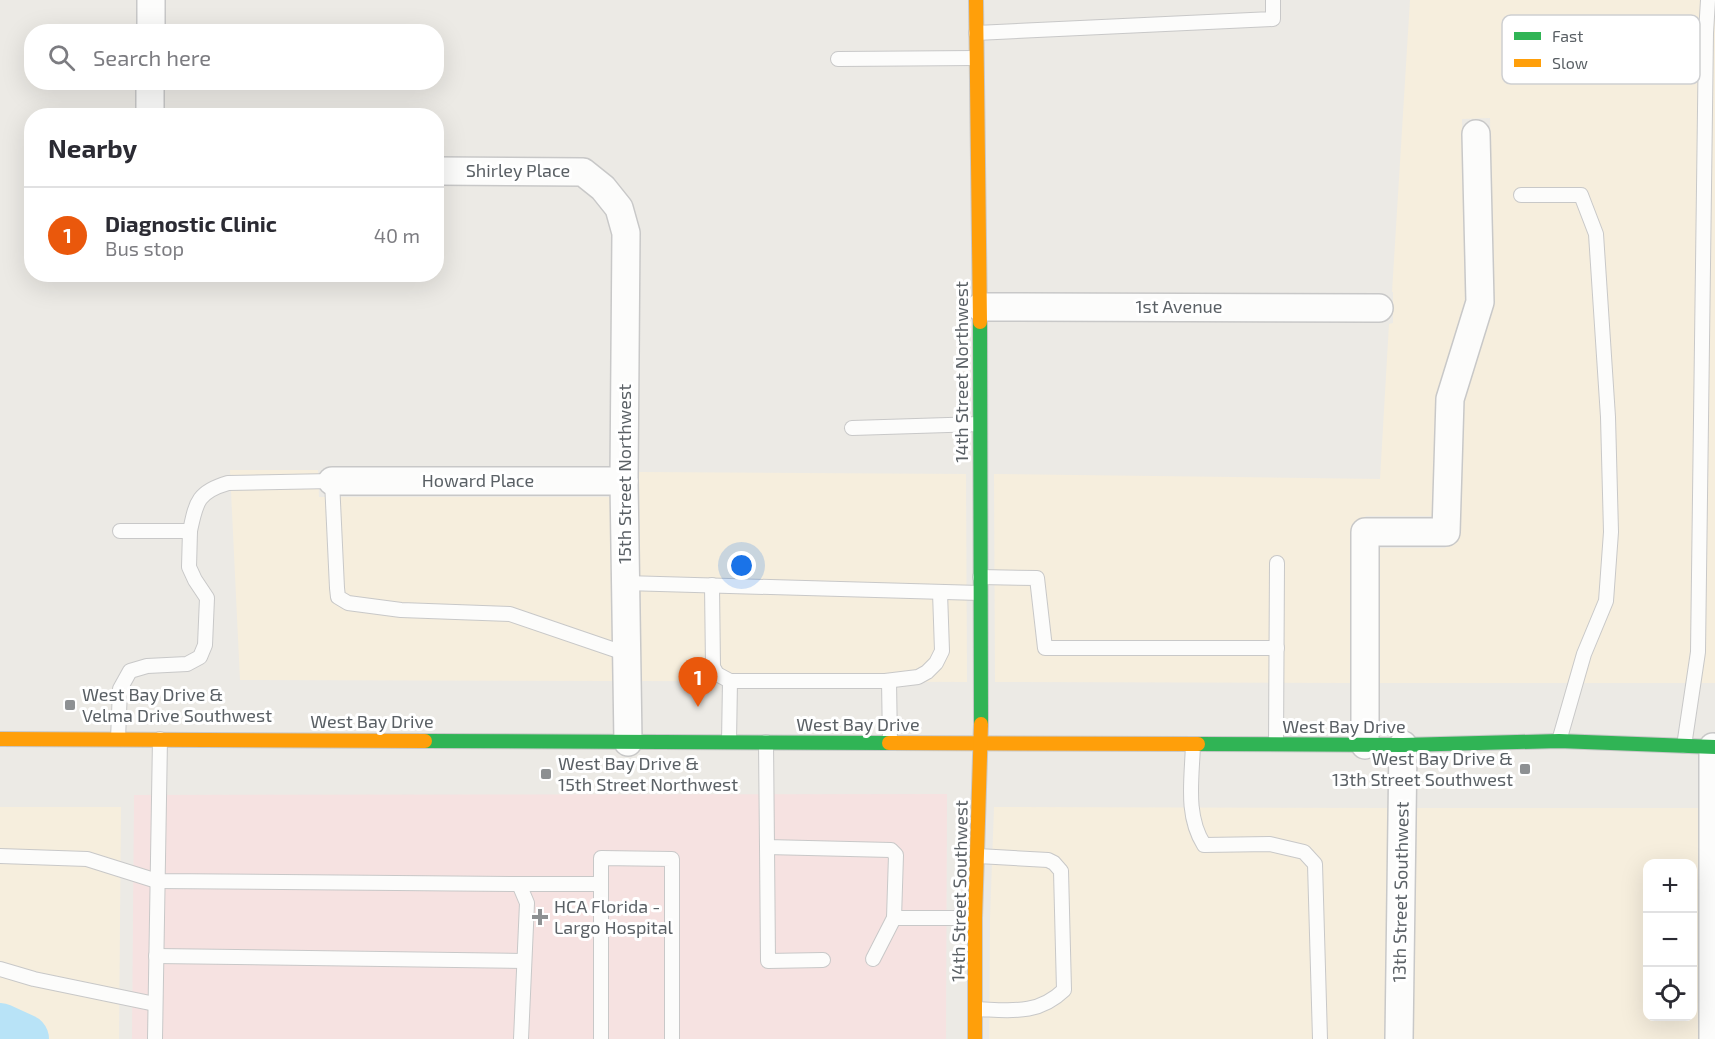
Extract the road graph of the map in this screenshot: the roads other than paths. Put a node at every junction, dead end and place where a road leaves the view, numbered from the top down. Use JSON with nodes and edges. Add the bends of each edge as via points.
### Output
{"nodes":[{"id":1,"x":151,"y":0,"type":"edge"},
{"id":2,"x":975,"y":0,"type":"edge"},
{"id":3,"x":1273,"y":0,"type":"edge"},
{"id":4,"x":1708,"y":0,"type":"edge"},
{"id":5,"x":151,"y":24,"type":"edge"},
{"id":6,"x":976,"y":33,"type":"junction"},
{"id":7,"x":976,"y":58,"type":"junction"},
{"id":8,"x":838,"y":59,"type":"dead end"},
{"id":9,"x":150,"y":90,"type":"edge"},
{"id":10,"x":150,"y":108,"type":"edge"},
{"id":11,"x":1476,"y":134,"type":"dead end"},
{"id":12,"x":444,"y":171,"type":"edge"},
{"id":13,"x":1521,"y":195,"type":"dead end"},
{"id":14,"x":619,"y":208,"type":"joint"},
{"id":15,"x":980,"y":307,"type":"junction"},
{"id":16,"x":1379,"y":308,"type":"dead end"},
{"id":17,"x":980,"y":424,"type":"junction"},
{"id":18,"x":852,"y":428,"type":"dead end"},
{"id":19,"x":333,"y":481,"type":"junction"},
{"id":20,"x":624,"y":481,"type":"junction"},
{"id":21,"x":120,"y":531,"type":"dead end"},
{"id":22,"x":190,"y":531,"type":"junction"},
{"id":23,"x":1277,"y":563,"type":"dead end"},
{"id":24,"x":980,"y":578,"type":"junction"},
{"id":25,"x":626,"y":583,"type":"junction"},
{"id":26,"x":712,"y":585,"type":"junction"},
{"id":27,"x":940,"y":592,"type":"junction"},
{"id":28,"x":980,"y":593,"type":"junction"},
{"id":29,"x":1277,"y":648,"type":"junction"},
{"id":30,"x":627,"y":654,"type":"junction"},
{"id":31,"x":730,"y":681,"type":"junction"},
{"id":32,"x":889,"y":681,"type":"junction"},
{"id":33,"x":0,"y":739,"type":"edge"},
{"id":34,"x":118,"y":739,"type":"junction"},
{"id":35,"x":160,"y":739,"type":"junction"},
{"id":36,"x":1559,"y":741,"type":"junction"},
{"id":37,"x":628,"y":742,"type":"junction"},
{"id":38,"x":729,"y":742,"type":"junction"},
{"id":39,"x":766,"y":742,"type":"junction"},
{"id":40,"x":890,"y":743,"type":"junction"},
{"id":41,"x":981,"y":744,"type":"junction"},
{"id":42,"x":1193,"y":744,"type":"junction"},
{"id":43,"x":1276,"y":744,"type":"junction"},
{"id":44,"x":1365,"y":745,"type":"junction"},
{"id":45,"x":1403,"y":745,"type":"junction"},
{"id":46,"x":1684,"y":746,"type":"junction"},
{"id":47,"x":1714,"y":747,"type":"edge"},
{"id":48,"x":767,"y":847,"type":"junction"},
{"id":49,"x":0,"y":856,"type":"edge"},
{"id":50,"x":978,"y":856,"type":"junction"},
{"id":51,"x":157,"y":881,"type":"junction"},
{"id":52,"x":519,"y":884,"type":"junction"},
{"id":53,"x":601,"y":884,"type":"junction"},
{"id":54,"x":894,"y":918,"type":"junction"},
{"id":55,"x":975,"y":918,"type":"junction"},
{"id":56,"x":156,"y":956,"type":"junction"},
{"id":57,"x":873,"y":959,"type":"dead end"},
{"id":58,"x":823,"y":960,"type":"dead end"},
{"id":59,"x":524,"y":961,"type":"junction"},
{"id":60,"x":0,"y":969,"type":"edge"},
{"id":61,"x":155,"y":1004,"type":"junction"},
{"id":62,"x":975,"y":1009,"type":"junction"},
{"id":63,"x":155,"y":1039,"type":"edge"},
{"id":64,"x":521,"y":1039,"type":"edge"},
{"id":65,"x":601,"y":1039,"type":"edge"},
{"id":66,"x":672,"y":1039,"type":"edge"},
{"id":67,"x":975,"y":1039,"type":"edge"},
{"id":68,"x":1320,"y":1039,"type":"edge"},
{"id":69,"x":1399,"y":1039,"type":"edge"},
{"id":70,"x":1713,"y":1039,"type":"edge"}],
"edges":[{"from":1,"to":5,"type":"street"},
{"from":2,"to":6,"type":"main road","name":"14th Street Northwest"},
{"from":3,"to":6,"type":"lane","via":[[1273,19]]},
{"from":4,"to":46,"type":"lane","via":[[1698,652]]},
{"from":6,"to":7,"type":"main road","name":"14th Street Northwest"},
{"from":7,"to":8,"type":"lane"},
{"from":7,"to":15,"type":"main road","name":"14th Street Northwest"},
{"from":9,"to":10,"type":"street"},
{"from":11,"to":44,"type":"street","via":[[1480,302],[1450,399],[1446,532],[1365,532]]},
{"from":12,"to":14,"type":"street","name":"Shirley Place","via":[[583,171]]},
{"from":13,"to":36,"type":"lane","via":[[1581,195],[1596,234],[1608,417],[1611,532],[1606,601],[1584,654]]},
{"from":14,"to":20,"type":"street","name":"15th Street Northwest","via":[[626,233]]},
{"from":15,"to":16,"type":"street","name":"1st Avenue"},
{"from":15,"to":17,"type":"main road","name":"14th Street Northwest"},
{"from":17,"to":18,"type":"lane"},
{"from":17,"to":24,"type":"main road","name":"14th Street Northwest"},
{"from":19,"to":20,"type":"street","name":"Howard Place"},
{"from":19,"to":22,"type":"lane","via":[[228,483],[212,488],[196,504]]},
{"from":19,"to":30,"type":"lane","via":[[338,597],[348,603],[401,610],[510,614]]},
{"from":20,"to":25,"type":"street","name":"15th Street Northwest"},
{"from":21,"to":22,"type":"lane"},
{"from":22,"to":34,"type":"lane","via":[[189,567],[207,598],[205,645],[200,657],[187,664],[130,671],[120,689]]},
{"from":23,"to":29,"type":"lane"},
{"from":24,"to":28,"type":"main road","name":"14th Street Northwest"},
{"from":24,"to":29,"type":"lane","via":[[1037,578],[1045,648]]},
{"from":25,"to":26,"type":"lane"},
{"from":25,"to":30,"type":"street","name":"15th Street Northwest"},
{"from":26,"to":27,"type":"lane"},
{"from":26,"to":31,"type":"lane","via":[[714,667],[717,674]]},
{"from":27,"to":28,"type":"lane"},
{"from":27,"to":32,"type":"lane","via":[[942,651],[936,663],[918,678]]},
{"from":28,"to":41,"type":"main road","name":"14th Street Northwest"},
{"from":29,"to":43,"type":"lane"},
{"from":30,"to":37,"type":"street","name":"15th Street Northwest"},
{"from":31,"to":32,"type":"lane"},
{"from":31,"to":38,"type":"lane"},
{"from":32,"to":40,"type":"lane"},
{"from":33,"to":34,"type":"main road","name":"West Bay Drive"},
{"from":34,"to":35,"type":"main road","name":"West Bay Drive"},
{"from":35,"to":37,"type":"main road","name":"West Bay Drive"},
{"from":35,"to":51,"type":"lane"},
{"from":36,"to":45,"type":"main road","name":"West Bay Drive"},
{"from":36,"to":46,"type":"main road","name":"West Bay Drive"},
{"from":37,"to":38,"type":"main road","name":"West Bay Drive"},
{"from":38,"to":39,"type":"main road","name":"West Bay Drive"},
{"from":39,"to":40,"type":"main road","name":"West Bay Drive"},
{"from":39,"to":48,"type":"lane"},
{"from":40,"to":41,"type":"main road","name":"West Bay Drive"},
{"from":41,"to":42,"type":"main road","name":"West Bay Drive"},
{"from":41,"to":50,"type":"main road","name":"14th Street Southwest"},
{"from":42,"to":43,"type":"main road","name":"West Bay Drive"},
{"from":42,"to":68,"type":"lane","via":[[1191,813],[1204,845],[1270,844],[1304,852],[1314,864]]},
{"from":43,"to":44,"type":"main road","name":"West Bay Drive"},
{"from":44,"to":45,"type":"main road","name":"West Bay Drive"},
{"from":45,"to":69,"type":"street","name":"13th Street Southwest"},
{"from":46,"to":47,"type":"main road","name":"West Bay Drive"},
{"from":47,"to":70,"type":"street"},
{"from":48,"to":54,"type":"lane","via":[[891,850],[896,855]]},
{"from":48,"to":58,"type":"lane","via":[[768,961]]},
{"from":49,"to":51,"type":"lane","via":[[87,859]]},
{"from":50,"to":55,"type":"main road","name":"14th Street Southwest"},
{"from":50,"to":62,"type":"lane","via":[[1048,860],[1061,871],[1064,990],[1052,1002],[1028,1010]]},
{"from":51,"to":52,"type":"lane"},
{"from":51,"to":56,"type":"lane"},
{"from":52,"to":53,"type":"lane"},
{"from":52,"to":59,"type":"lane","via":[[527,903]]},
{"from":53,"to":65,"type":"lane"},
{"from":53,"to":66,"type":"lane","via":[[601,858],[672,859]]},
{"from":54,"to":55,"type":"lane"},
{"from":54,"to":57,"type":"lane"},
{"from":55,"to":62,"type":"main road","name":"14th Street Southwest"},
{"from":56,"to":59,"type":"lane"},
{"from":56,"to":61,"type":"lane"},
{"from":59,"to":64,"type":"lane"},
{"from":60,"to":61,"type":"lane"},
{"from":61,"to":63,"type":"lane"},
{"from":62,"to":67,"type":"main road","name":"14th Street Southwest"}]}
